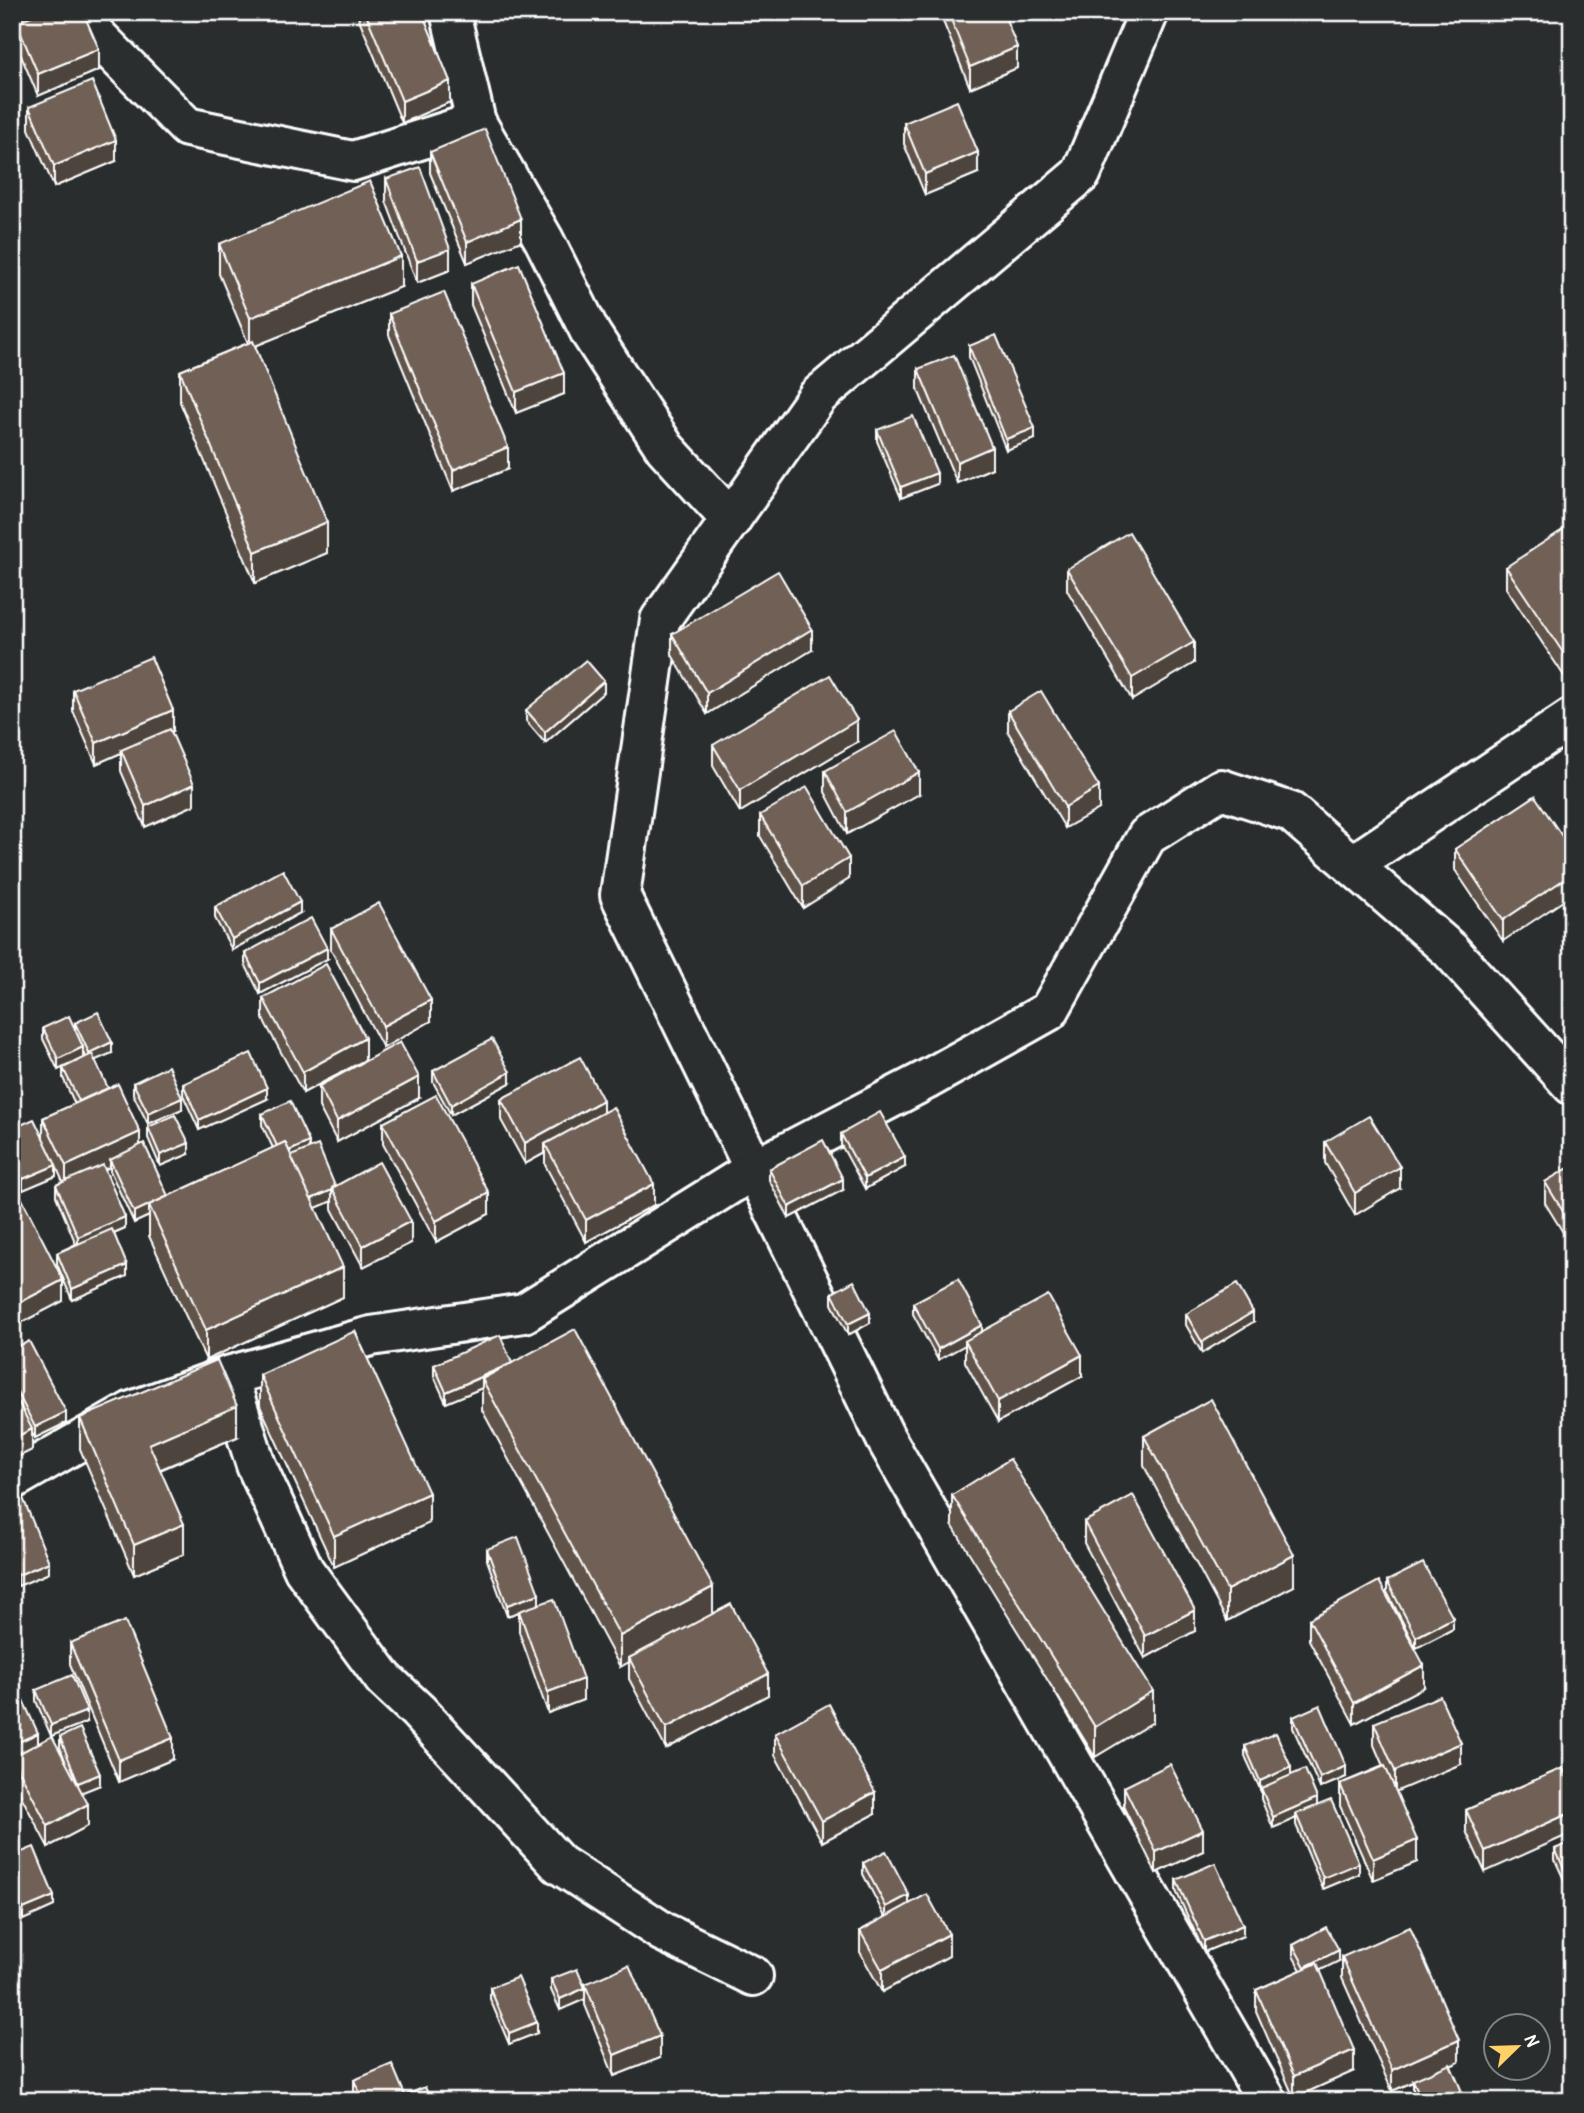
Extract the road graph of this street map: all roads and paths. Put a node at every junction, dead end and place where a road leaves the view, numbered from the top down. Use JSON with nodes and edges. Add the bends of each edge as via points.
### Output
{"nodes":[{"id":1,"x":73,"y":12,"type":"edge"},
{"id":2,"x":450,"y":12,"type":"edge"},
{"id":3,"x":1149,"y":12,"type":"edge"},
{"id":4,"x":476,"y":121,"type":"junction"},
{"id":5,"x":731,"y":520,"type":"junction"},
{"id":6,"x":1572,"y":718,"type":"edge"},
{"id":7,"x":1352,"y":865,"type":"junction"},
{"id":8,"x":1572,"y":1085,"type":"edge"},
{"id":9,"x":753,"y":1170,"type":"junction"},
{"id":10,"x":228,"y":1376,"type":"junction"},
{"id":11,"x":12,"y":1480,"type":"edge"},
{"id":12,"x":753,"y":1976,"type":"dead end"},
{"id":13,"x":1267,"y":2101,"type":"edge"}],
"edges":[{"from":1,"to":4,"type":"street","via":[[187,127],[353,162]]},
{"from":2,"to":4,"type":"street"},
{"from":3,"to":5,"type":"street","via":[[1081,174],[818,396]]},
{"from":4,"to":5,"type":"street","via":[[591,334],[665,448]]},
{"from":5,"to":9,"type":"street","via":[[660,620],[621,895]]},
{"from":6,"to":7,"type":"street"},
{"from":7,"to":8,"type":"street","via":[[1450,950]]},
{"from":7,"to":9,"type":"street","via":[[1291,812],[1221,789],[1147,836],[1049,1011]]},
{"from":9,"to":10,"type":"street","via":[[524,1313],[371,1336]]},
{"from":9,"to":13,"type":"street","via":[[886,1439]]},
{"from":10,"to":11,"type":"street","via":[[132,1411]]},
{"from":10,"to":12,"type":"street","via":[[256,1465],[304,1570],[384,1679],[558,1864],[663,1932]]}]}
